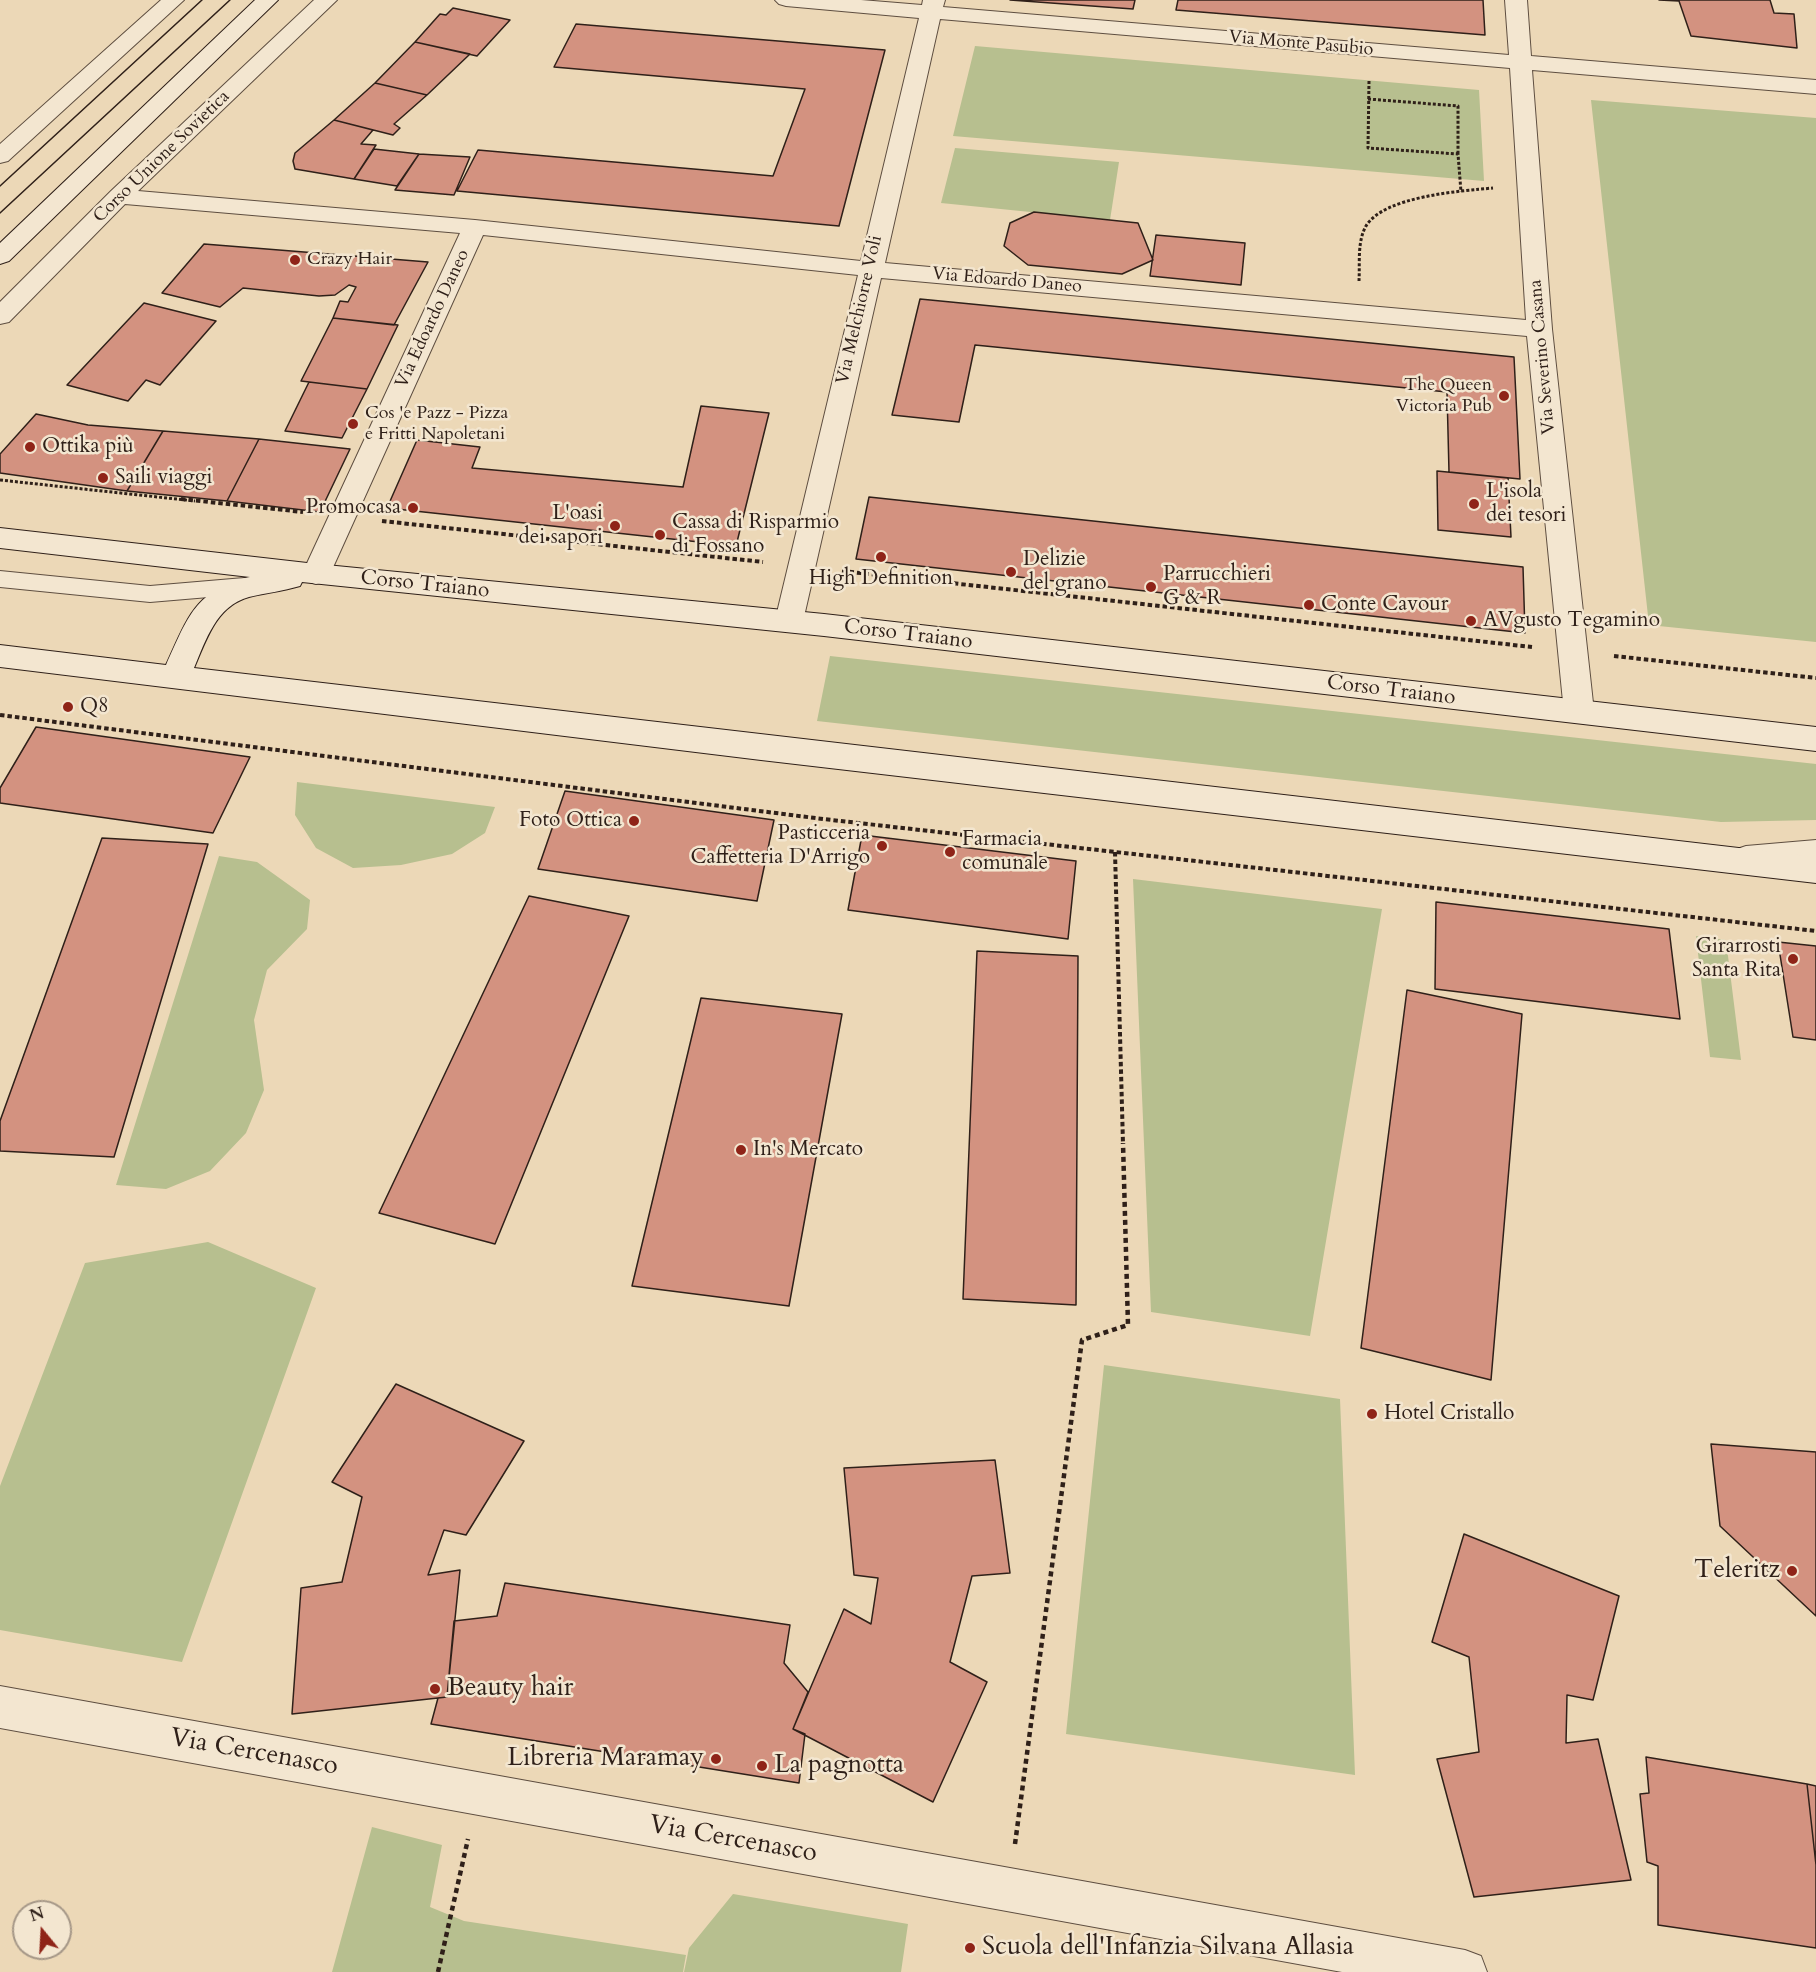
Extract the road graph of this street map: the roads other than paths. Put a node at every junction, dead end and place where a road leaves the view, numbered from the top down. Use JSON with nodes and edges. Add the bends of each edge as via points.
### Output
{"nodes":[{"id":1,"x":173,"y":0,"type":"edge"},
{"id":2,"x":267,"y":0,"type":"edge"},
{"id":3,"x":326,"y":0,"type":"edge"},
{"id":4,"x":786,"y":0,"type":"edge"},
{"id":5,"x":1516,"y":0,"type":"edge"},
{"id":6,"x":933,"y":6,"type":"edge"},
{"id":7,"x":1522,"y":63,"type":"junction"},
{"id":8,"x":1816,"y":87,"type":"edge"},
{"id":9,"x":0,"y":156,"type":"edge"},
{"id":10,"x":119,"y":196,"type":"junction"},
{"id":11,"x":475,"y":227,"type":"junction"},
{"id":12,"x":0,"y":256,"type":"edge"},
{"id":13,"x":870,"y":269,"type":"junction"},
{"id":14,"x":0,"y":316,"type":"edge"},
{"id":15,"x":1539,"y":329,"type":"junction"},
{"id":16,"x":0,"y":537,"type":"edge"},
{"id":17,"x":316,"y":574,"type":"junction"},
{"id":18,"x":0,"y":579,"type":"edge"},
{"id":19,"x":271,"y":583,"type":"junction"},
{"id":20,"x":789,"y":621,"type":"junction"},
{"id":21,"x":0,"y":656,"type":"edge"},
{"id":22,"x":175,"y":677,"type":"junction"},
{"id":23,"x":1578,"y":712,"type":"junction"},
{"id":24,"x":1816,"y":739,"type":"edge"},
{"id":25,"x":1816,"y":850,"type":"edge"},
{"id":26,"x":1719,"y":858,"type":"junction"},
{"id":27,"x":1816,"y":870,"type":"edge"},
{"id":28,"x":0,"y":1707,"type":"edge"},
{"id":29,"x":1465,"y":1972,"type":"edge"}],
"edges":[{"from":1,"to":9,"type":"street"},
{"from":2,"to":12,"type":"street","name":"Corso Unione Sovietica"},
{"from":3,"to":10,"type":"street","name":"Corso Unione Sovietica"},
{"from":4,"to":6,"type":"street","name":"Via Monte Pasubio"},
{"from":5,"to":7,"type":"street","name":"Via Severino Casana"},
{"from":6,"to":7,"type":"street","name":"Via Monte Pasubio"},
{"from":6,"to":13,"type":"street","name":"Via Melchiorre Voli"},
{"from":7,"to":8,"type":"street","name":"Via Monte Pasubio"},
{"from":7,"to":15,"type":"street","name":"Via Severino Casana"},
{"from":10,"to":11,"type":"street","name":"Via Edoardo Daneo"},
{"from":10,"to":14,"type":"street","name":"Corso Unione Sovietica"},
{"from":11,"to":13,"type":"street","name":"Via Edoardo Daneo"},
{"from":11,"to":17,"type":"street","name":"Via Edoardo Daneo"},
{"from":13,"to":15,"type":"street","name":"Via Edoardo Daneo"},
{"from":13,"to":20,"type":"street","name":"Via Melchiorre Voli"},
{"from":15,"to":23,"type":"street","name":"Via Severino Casana"},
{"from":16,"to":17,"type":"street","name":"Corso Traiano"},
{"from":17,"to":19,"type":"street"},
{"from":17,"to":20,"type":"street","name":"Corso Traiano"},
{"from":18,"to":19,"type":"lane","via":[[150,594]]},
{"from":19,"to":22,"type":"street","via":[[218,599],[207,612]]},
{"from":20,"to":23,"type":"street","name":"Corso Traiano"},
{"from":21,"to":22,"type":"street"},
{"from":22,"to":26,"type":"street"},
{"from":23,"to":24,"type":"street","name":"Corso Traiano"},
{"from":25,"to":26,"type":"lane"},
{"from":26,"to":27,"type":"street"},
{"from":28,"to":29,"type":"street","name":"Via Cercenasco"}]}
